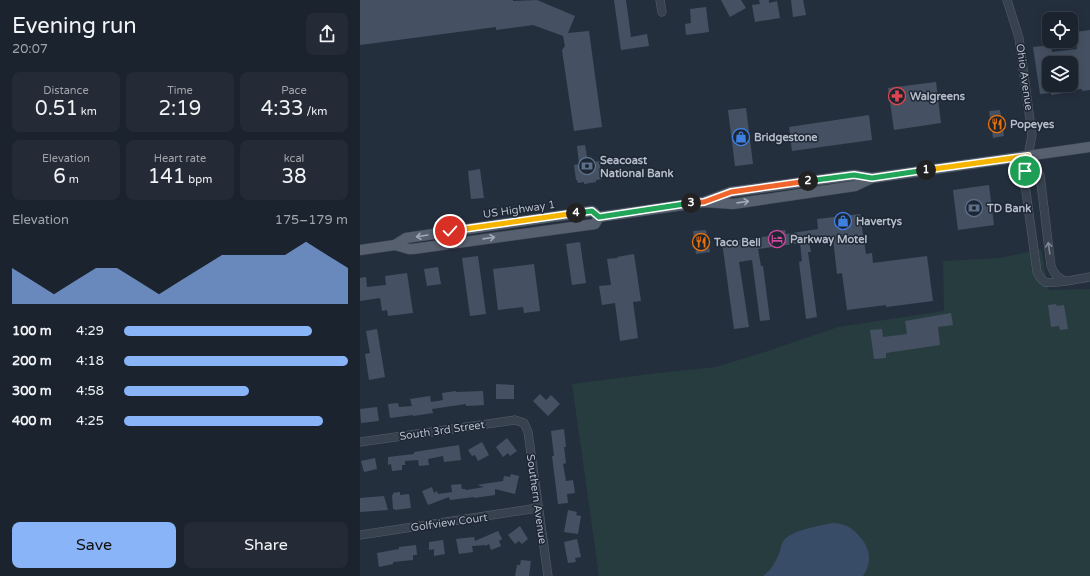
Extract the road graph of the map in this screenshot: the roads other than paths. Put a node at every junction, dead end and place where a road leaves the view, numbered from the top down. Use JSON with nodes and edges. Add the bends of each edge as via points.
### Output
{"nodes":[{"id":1,"x":660,"y":0,"type":"edge"},
{"id":2,"x":1007,"y":0,"type":"edge"},
{"id":3,"x":662,"y":12,"type":"dead end"},
{"id":4,"x":1090,"y":147,"type":"edge"},
{"id":5,"x":1028,"y":156,"type":"junction"},
{"id":6,"x":360,"y":250,"type":"edge"},
{"id":7,"x":1090,"y":277,"type":"edge"},
{"id":8,"x":1064,"y":281,"type":"junction"},
{"id":9,"x":524,"y":423,"type":"joint"},
{"id":10,"x":360,"y":442,"type":"edge"},
{"id":11,"x":538,"y":508,"type":"junction"},
{"id":12,"x":360,"y":535,"type":"edge"},
{"id":13,"x":548,"y":576,"type":"edge"}],
"edges":[{"from":1,"to":3,"type":"street"},
{"from":2,"to":5,"type":"street","name":"Ohio Avenue","via":[[1022,54],[1032,135]]},
{"from":4,"to":5,"type":"main road"},
{"from":5,"to":6,"type":"main road","via":[[872,178],[854,175],[731,192],[704,202],[599,217],[595,224],[413,249],[395,245]]},
{"from":8,"to":5,"type":"street","one_way":true,"via":[[1058,278],[1051,266],[1040,175]]},
{"from":5,"to":8,"type":"street","name":"Ohio Avenue","via":[[1024,177],[1037,272],[1046,282]]},
{"from":7,"to":8,"type":"street"},
{"from":9,"to":10,"type":"street","name":"South 3rd Street","via":[[515,420]]},
{"from":9,"to":11,"type":"street","name":"Southern Avenue","via":[[528,432]]},
{"from":11,"to":12,"type":"street","name":"Golfview Court"},
{"from":11,"to":13,"type":"street","name":"Southern Avenue"}]}
